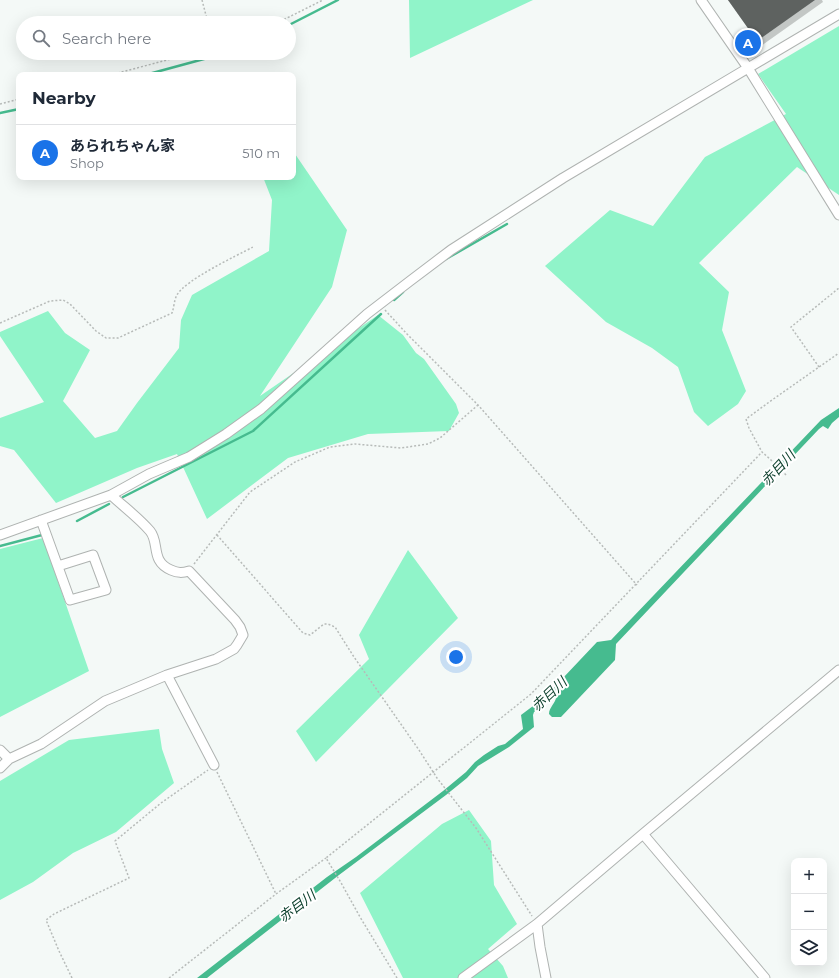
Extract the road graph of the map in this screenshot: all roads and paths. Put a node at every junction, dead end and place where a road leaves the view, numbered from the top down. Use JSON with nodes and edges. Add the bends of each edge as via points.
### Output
{"nodes":[{"id":1,"x":202,"y":0,"type":"edge"},
{"id":2,"x":323,"y":0,"type":"edge"},
{"id":3,"x":701,"y":0,"type":"edge"},
{"id":4,"x":839,"y":14,"type":"edge"},
{"id":5,"x":206,"y":16,"type":"edge"},
{"id":6,"x":291,"y":16,"type":"edge"},
{"id":7,"x":167,"y":60,"type":"edge"},
{"id":8,"x":748,"y":68,"type":"junction"},
{"id":9,"x":121,"y":72,"type":"edge"},
{"id":10,"x":16,"y":100,"type":"edge"},
{"id":11,"x":0,"y":104,"type":"edge"},
{"id":12,"x":839,"y":216,"type":"edge"},
{"id":13,"x":253,"y":247,"type":"dead end"},
{"id":14,"x":839,"y":288,"type":"edge"},
{"id":15,"x":380,"y":304,"type":"junction"},
{"id":16,"x":0,"y":323,"type":"edge"},
{"id":17,"x":839,"y":354,"type":"edge"},
{"id":18,"x":819,"y":367,"type":"junction"},
{"id":19,"x":478,"y":405,"type":"junction"},
{"id":20,"x":762,"y":452,"type":"junction"},
{"id":21,"x":786,"y":475,"type":"dead end"},
{"id":22,"x":111,"y":495,"type":"junction"},
{"id":23,"x":41,"y":520,"type":"junction"},
{"id":24,"x":0,"y":535,"type":"edge"},
{"id":25,"x":218,"y":535,"type":"junction"},
{"id":26,"x":58,"y":566,"type":"junction"},
{"id":27,"x":189,"y":571,"type":"junction"},
{"id":28,"x":637,"y":585,"type":"junction"},
{"id":29,"x":839,"y":670,"type":"edge"},
{"id":30,"x":167,"y":675,"type":"junction"},
{"id":31,"x":0,"y":750,"type":"edge"},
{"id":32,"x":9,"y":759,"type":"junction"},
{"id":33,"x":214,"y":765,"type":"junction"},
{"id":34,"x":0,"y":768,"type":"edge"},
{"id":35,"x":433,"y":772,"type":"junction"},
{"id":36,"x":643,"y":834,"type":"junction"},
{"id":37,"x":326,"y":858,"type":"junction"},
{"id":38,"x":276,"y":894,"type":"junction"},
{"id":39,"x":538,"y":924,"type":"junction"},
{"id":40,"x":72,"y":978,"type":"edge"},
{"id":41,"x":169,"y":978,"type":"edge"},
{"id":42,"x":397,"y":978,"type":"edge"},
{"id":43,"x":463,"y":978,"type":"edge"},
{"id":44,"x":546,"y":978,"type":"edge"},
{"id":45,"x":765,"y":978,"type":"edge"}],
"edges":[{"from":1,"to":5,"type":"path"},
{"from":2,"to":6,"type":"path"},
{"from":3,"to":8,"type":"street"},
{"from":4,"to":8,"type":"street"},
{"from":7,"to":9,"type":"path"},
{"from":8,"to":12,"type":"street"},
{"from":8,"to":15,"type":"street","via":[[563,178],[450,250]]},
{"from":10,"to":11,"type":"path"},
{"from":13,"to":16,"type":"path","via":[[199,277],[182,290],[177,295],[172,313],[118,338],[106,338],[63,300],[50,301]]},
{"from":14,"to":18,"type":"path","via":[[791,327]]},
{"from":15,"to":19,"type":"path"},
{"from":15,"to":22,"type":"street","via":[[261,409],[226,434],[189,457],[149,474]]},
{"from":17,"to":18,"type":"path"},
{"from":18,"to":20,"type":"path","via":[[746,419]]},
{"from":19,"to":25,"type":"path","via":[[440,438],[428,444],[401,448],[355,444],[330,447],[295,462],[250,492]]},
{"from":19,"to":28,"type":"path"},
{"from":20,"to":21,"type":"path"},
{"from":20,"to":28,"type":"path"},
{"from":22,"to":23,"type":"street"},
{"from":22,"to":27,"type":"street","via":[[152,532],[158,559],[165,568],[177,573]]},
{"from":23,"to":24,"type":"street"},
{"from":23,"to":26,"type":"street"},
{"from":25,"to":27,"type":"path"},
{"from":25,"to":35,"type":"path","via":[[303,633],[310,635],[324,624],[335,627]]},
{"from":26,"to":26,"type":"street","via":[[70,600],[106,590],[92,555]]},
{"from":27,"to":30,"type":"street","via":[[235,620],[243,635],[234,648],[216,659]]},
{"from":28,"to":35,"type":"path","via":[[531,694]]},
{"from":29,"to":36,"type":"street"},
{"from":30,"to":32,"type":"street","via":[[105,701],[41,744]]},
{"from":30,"to":33,"type":"street"},
{"from":31,"to":32,"type":"street"},
{"from":32,"to":34,"type":"street"},
{"from":33,"to":38,"type":"path"},
{"from":33,"to":40,"type":"path","via":[[161,803],[115,841],[129,878],[46,920]]},
{"from":35,"to":37,"type":"path"},
{"from":35,"to":39,"type":"path","via":[[476,828]]},
{"from":36,"to":39,"type":"street"},
{"from":36,"to":45,"type":"street"},
{"from":37,"to":38,"type":"path"},
{"from":37,"to":42,"type":"path"},
{"from":38,"to":41,"type":"path"},
{"from":39,"to":43,"type":"street"},
{"from":39,"to":44,"type":"street"}]}
